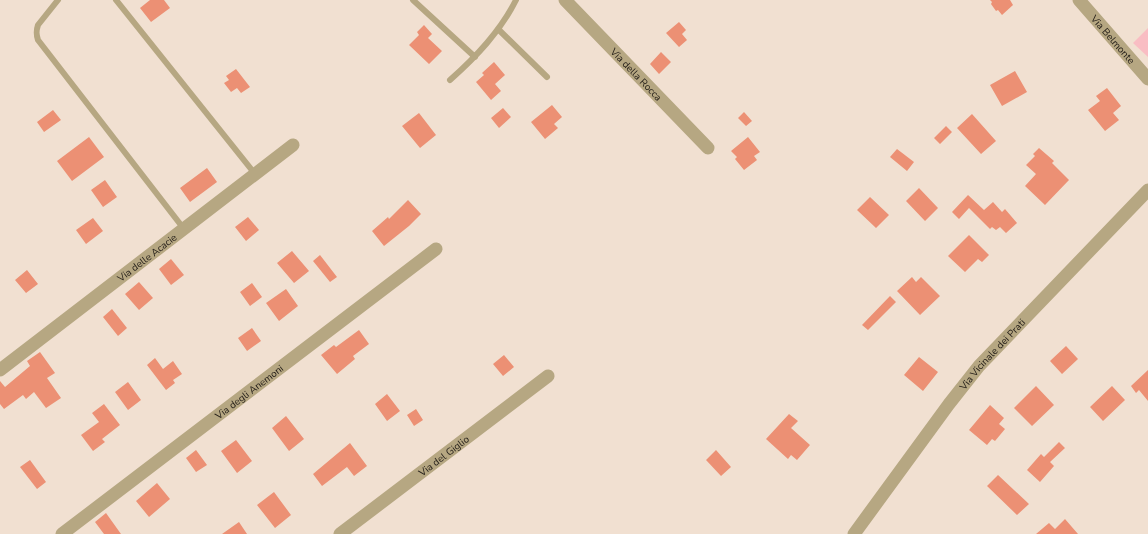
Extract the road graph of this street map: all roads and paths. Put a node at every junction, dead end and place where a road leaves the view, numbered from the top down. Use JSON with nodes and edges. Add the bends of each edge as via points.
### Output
{"nodes":[{"id":1,"x":58,"y":0,"type":"edge"},
{"id":2,"x":116,"y":0,"type":"edge"},
{"id":3,"x":412,"y":0,"type":"edge"},
{"id":4,"x":516,"y":0,"type":"edge"},
{"id":5,"x":565,"y":0,"type":"edge"},
{"id":6,"x":1079,"y":0,"type":"edge"},
{"id":7,"x":498,"y":29,"type":"junction"},
{"id":8,"x":475,"y":57,"type":"junction"},
{"id":9,"x":547,"y":77,"type":"dead end"},
{"id":10,"x":1148,"y":79,"type":"edge"},
{"id":11,"x":450,"y":80,"type":"dead end"},
{"id":12,"x":293,"y":145,"type":"dead end"},
{"id":13,"x":708,"y":148,"type":"dead end"},
{"id":14,"x":255,"y":174,"type":"junction"},
{"id":15,"x":1146,"y":197,"type":"edge"},
{"id":16,"x":184,"y":229,"type":"junction"},
{"id":17,"x":436,"y":249,"type":"dead end"},
{"id":18,"x":0,"y":370,"type":"edge"},
{"id":19,"x":548,"y":376,"type":"dead end"},
{"id":20,"x":62,"y":534,"type":"edge"},
{"id":21,"x":340,"y":534,"type":"edge"},
{"id":22,"x":854,"y":534,"type":"edge"}],
"edges":[{"from":1,"to":16,"type":"lane","via":[[38,25],[38,40]]},
{"from":2,"to":14,"type":"lane"},
{"from":3,"to":8,"type":"lane"},
{"from":4,"to":7,"type":"lane"},
{"from":5,"to":13,"type":"street","name":"Via della Rocca"},
{"from":6,"to":10,"type":"street","name":"Via Belmonte"},
{"from":7,"to":8,"type":"lane"},
{"from":7,"to":9,"type":"lane"},
{"from":8,"to":11,"type":"lane"},
{"from":12,"to":14,"type":"street","name":"Via delle Acacie"},
{"from":14,"to":16,"type":"street","name":"Via delle Acacie"},
{"from":15,"to":22,"type":"street","name":"Via Vicinale dei Prati","via":[[979,366]]},
{"from":16,"to":18,"type":"street","name":"Via delle Acacie"},
{"from":17,"to":20,"type":"street","name":"Via degli Anemoni"},
{"from":19,"to":21,"type":"street","name":"Via del Giglio"}]}
